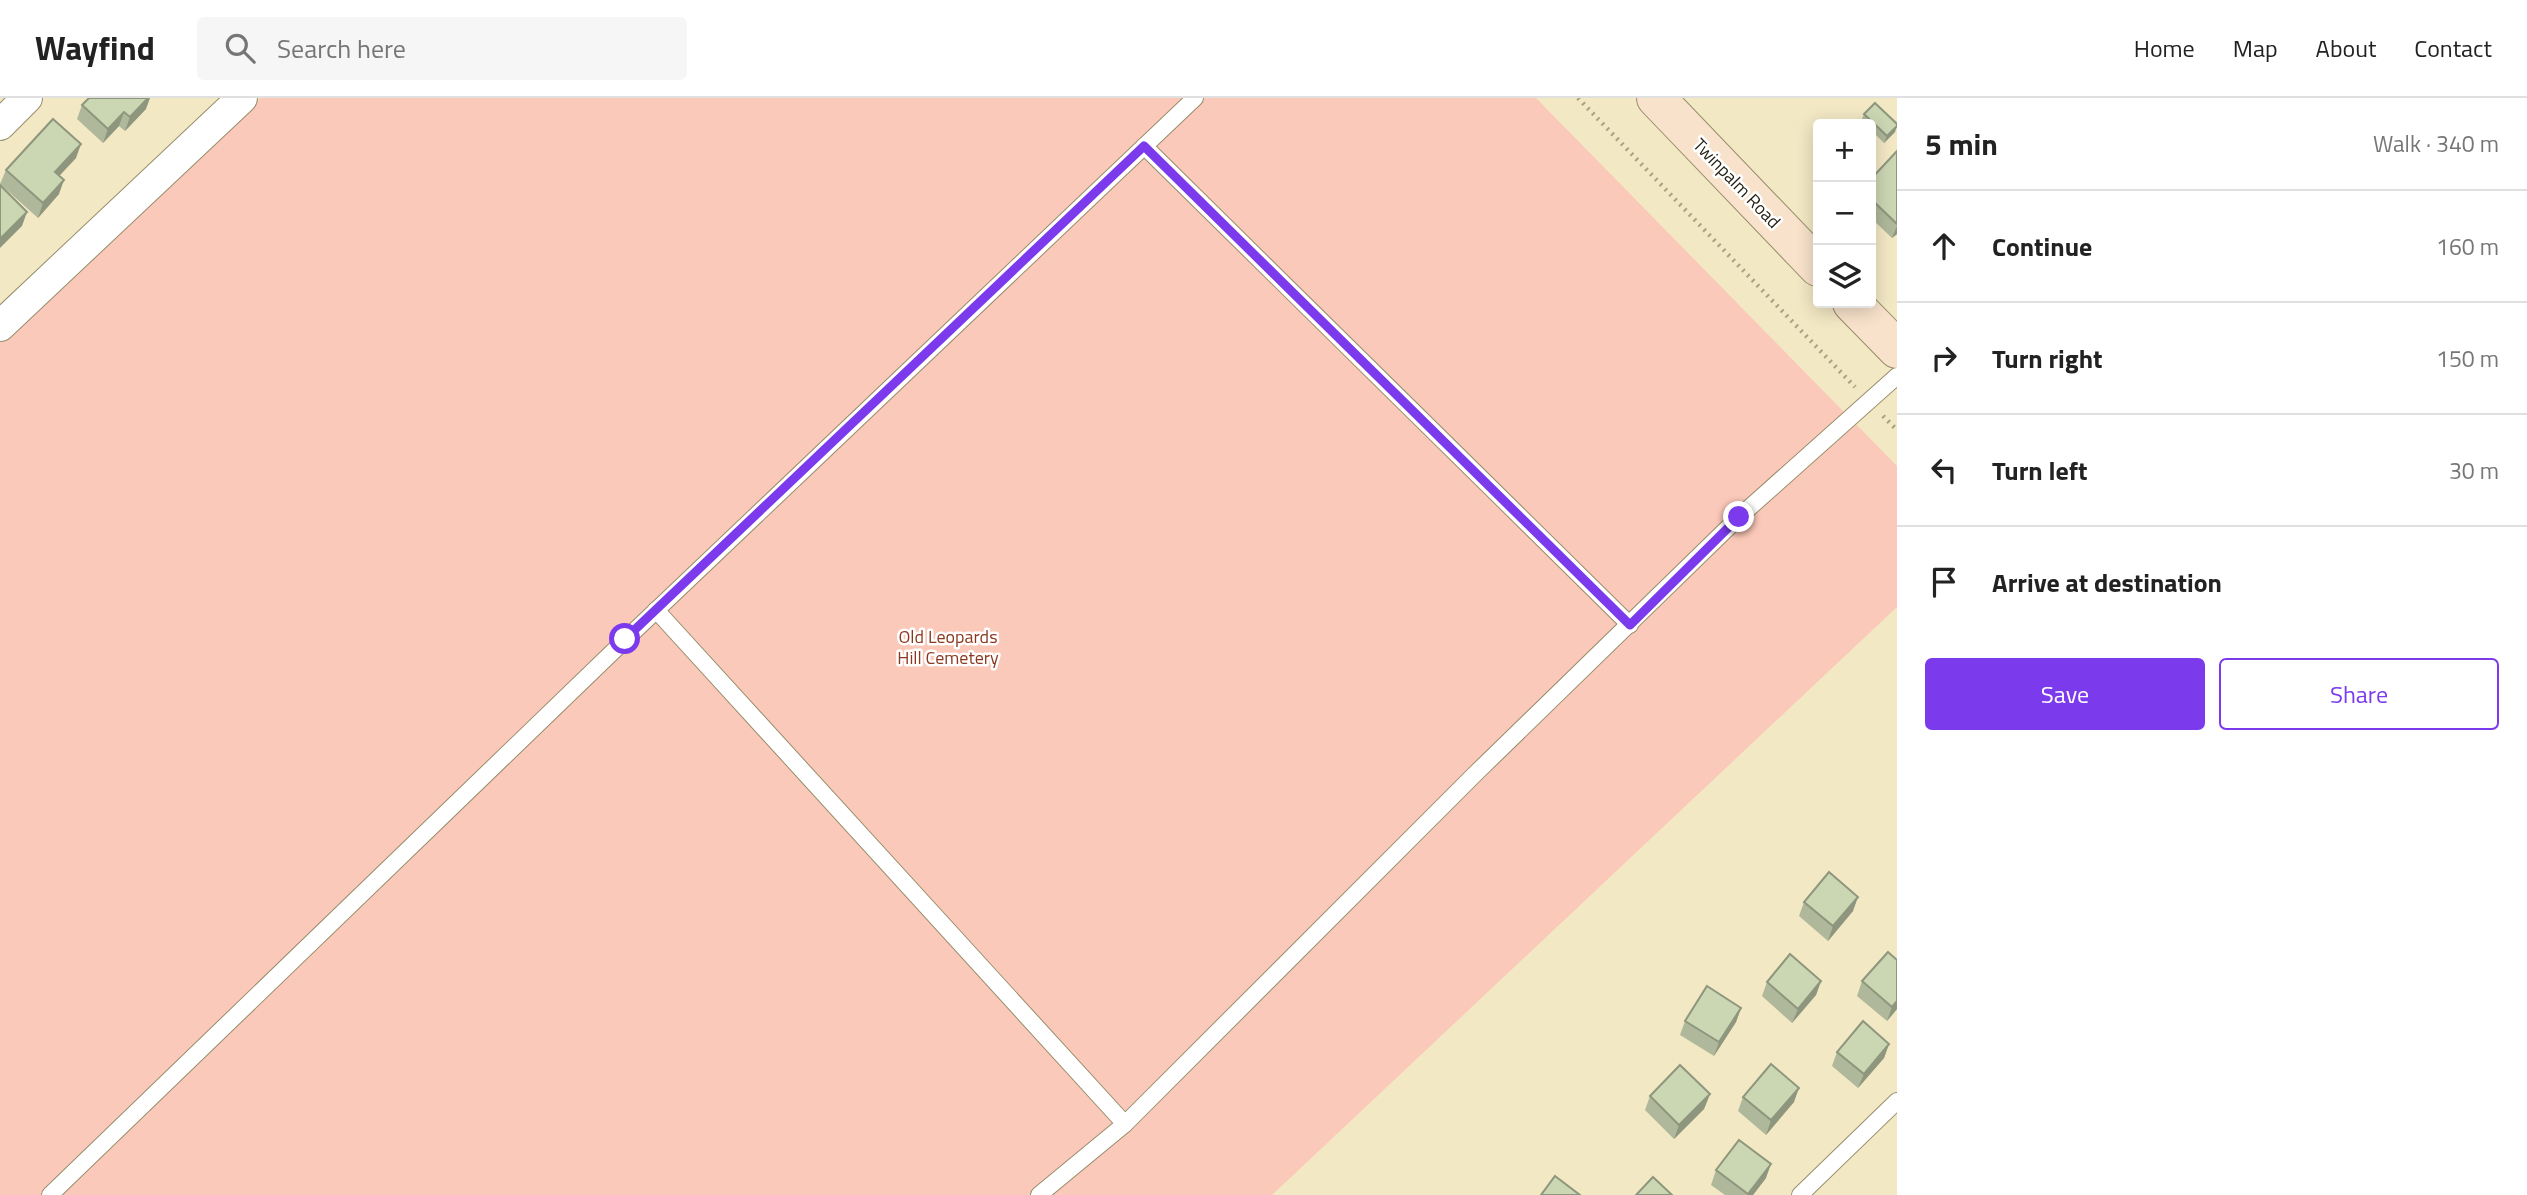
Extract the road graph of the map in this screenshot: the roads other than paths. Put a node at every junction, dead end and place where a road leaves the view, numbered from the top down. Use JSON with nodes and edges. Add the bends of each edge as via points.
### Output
{"nodes":[{"id":1,"x":27,"y":98,"type":"edge"},
{"id":2,"x":242,"y":98,"type":"edge"},
{"id":3,"x":1195,"y":98,"type":"edge"},
{"id":4,"x":1656,"y":98,"type":"edge"},
{"id":5,"x":0,"y":125,"type":"edge"},
{"id":6,"x":1144,"y":146,"type":"junction"},
{"id":7,"x":1813,"y":262,"type":"edge"},
{"id":8,"x":1857,"y":308,"type":"edge"},
{"id":9,"x":0,"y":326,"type":"edge"},
{"id":10,"x":1897,"y":349,"type":"edge"},
{"id":11,"x":1897,"y":376,"type":"edge"},
{"id":12,"x":656,"y":610,"type":"junction"},
{"id":13,"x":1630,"y":625,"type":"junction"},
{"id":14,"x":1897,"y":1101,"type":"edge"},
{"id":15,"x":1125,"y":1124,"type":"junction"},
{"id":16,"x":50,"y":1195,"type":"edge"},
{"id":17,"x":1039,"y":1195,"type":"edge"},
{"id":18,"x":1800,"y":1195,"type":"edge"}],
"edges":[{"from":1,"to":5,"type":"street"},
{"from":2,"to":9,"type":"street"},
{"from":3,"to":6,"type":"lane"},
{"from":4,"to":7,"type":"main road","name":"Twinpalm Road"},
{"from":6,"to":12,"type":"lane"},
{"from":6,"to":13,"type":"lane"},
{"from":8,"to":10,"type":"main road"},
{"from":11,"to":13,"type":"lane","via":[[1739,517]]},
{"from":12,"to":15,"type":"lane"},
{"from":12,"to":16,"type":"lane"},
{"from":13,"to":15,"type":"lane"},
{"from":14,"to":18,"type":"lane"},
{"from":15,"to":17,"type":"lane"}]}
